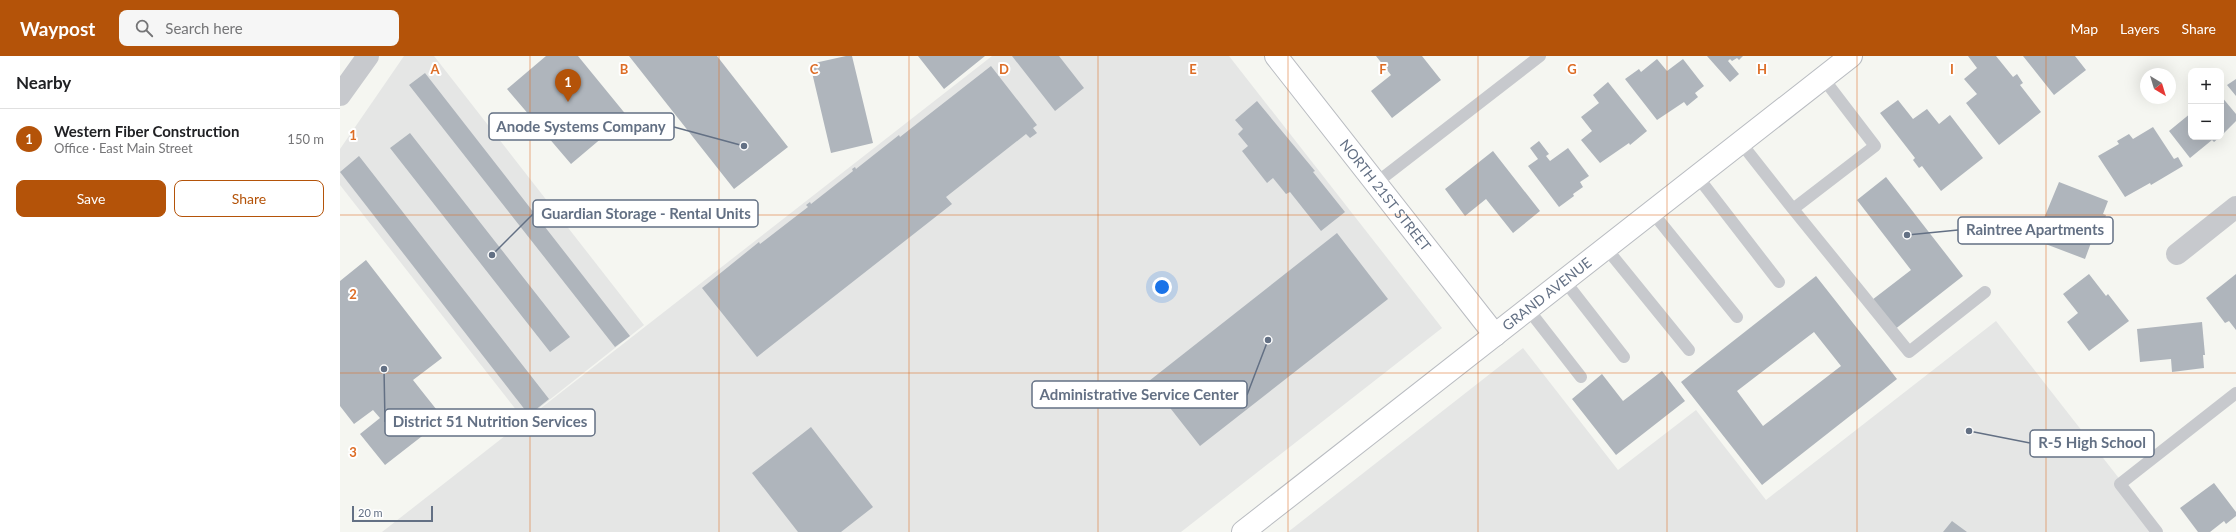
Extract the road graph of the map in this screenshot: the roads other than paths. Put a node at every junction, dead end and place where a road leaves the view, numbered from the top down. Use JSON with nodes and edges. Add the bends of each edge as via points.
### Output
{"nodes":[{"id":1,"x":368,"y":56,"type":"edge"},
{"id":2,"x":1276,"y":56,"type":"edge"},
{"id":3,"x":1540,"y":56,"type":"edge"},
{"id":4,"x":1851,"y":56,"type":"edge"},
{"id":5,"x":1823,"y":78,"type":"junction"},
{"id":6,"x":340,"y":95,"type":"edge"},
{"id":7,"x":1741,"y":142,"type":"junction"},
{"id":8,"x":1698,"y":176,"type":"junction"},
{"id":9,"x":1376,"y":183,"type":"junction"},
{"id":10,"x":2236,"y":208,"type":"edge"},
{"id":11,"x":1793,"y":209,"type":"junction"},
{"id":12,"x":1652,"y":212,"type":"junction"},
{"id":13,"x":1606,"y":248,"type":"junction"},
{"id":14,"x":2177,"y":254,"type":"dead end"},
{"id":15,"x":1564,"y":280,"type":"junction"},
{"id":16,"x":1779,"y":282,"type":"dead end"},
{"id":17,"x":1985,"y":292,"type":"dead end"},
{"id":18,"x":1528,"y":309,"type":"junction"},
{"id":19,"x":1737,"y":317,"type":"dead end"},
{"id":20,"x":1495,"y":335,"type":"junction"},
{"id":21,"x":1689,"y":350,"type":"dead end"},
{"id":22,"x":1624,"y":357,"type":"dead end"},
{"id":23,"x":1581,"y":377,"type":"dead end"},
{"id":24,"x":2236,"y":393,"type":"edge"},
{"id":25,"x":1243,"y":532,"type":"edge"},
{"id":26,"x":2157,"y":532,"type":"edge"}],
"edges":[{"from":1,"to":6,"type":"street"},
{"from":2,"to":9,"type":"street","name":"NORTH 21ST STREET"},
{"from":3,"to":9,"type":"lane"},
{"from":4,"to":5,"type":"street","name":"GRAND AVENUE"},
{"from":5,"to":7,"type":"street","name":"GRAND AVENUE"},
{"from":5,"to":11,"type":"lane","via":[[1875,146]]},
{"from":7,"to":8,"type":"street","name":"GRAND AVENUE"},
{"from":7,"to":11,"type":"lane"},
{"from":8,"to":12,"type":"street","name":"GRAND AVENUE"},
{"from":8,"to":16,"type":"lane"},
{"from":9,"to":20,"type":"street","name":"NORTH 21ST STREET"},
{"from":10,"to":14,"type":"street"},
{"from":11,"to":17,"type":"lane","via":[[1909,352]]},
{"from":12,"to":13,"type":"street","name":"GRAND AVENUE"},
{"from":12,"to":19,"type":"lane"},
{"from":13,"to":15,"type":"street","name":"GRAND AVENUE"},
{"from":13,"to":21,"type":"lane"},
{"from":15,"to":18,"type":"street","name":"GRAND AVENUE"},
{"from":15,"to":22,"type":"lane"},
{"from":18,"to":20,"type":"street","name":"GRAND AVENUE"},
{"from":18,"to":23,"type":"lane"},
{"from":20,"to":25,"type":"street","name":"GRAND AVENUE"},
{"from":24,"to":26,"type":"lane","via":[[2120,484]]}]}
